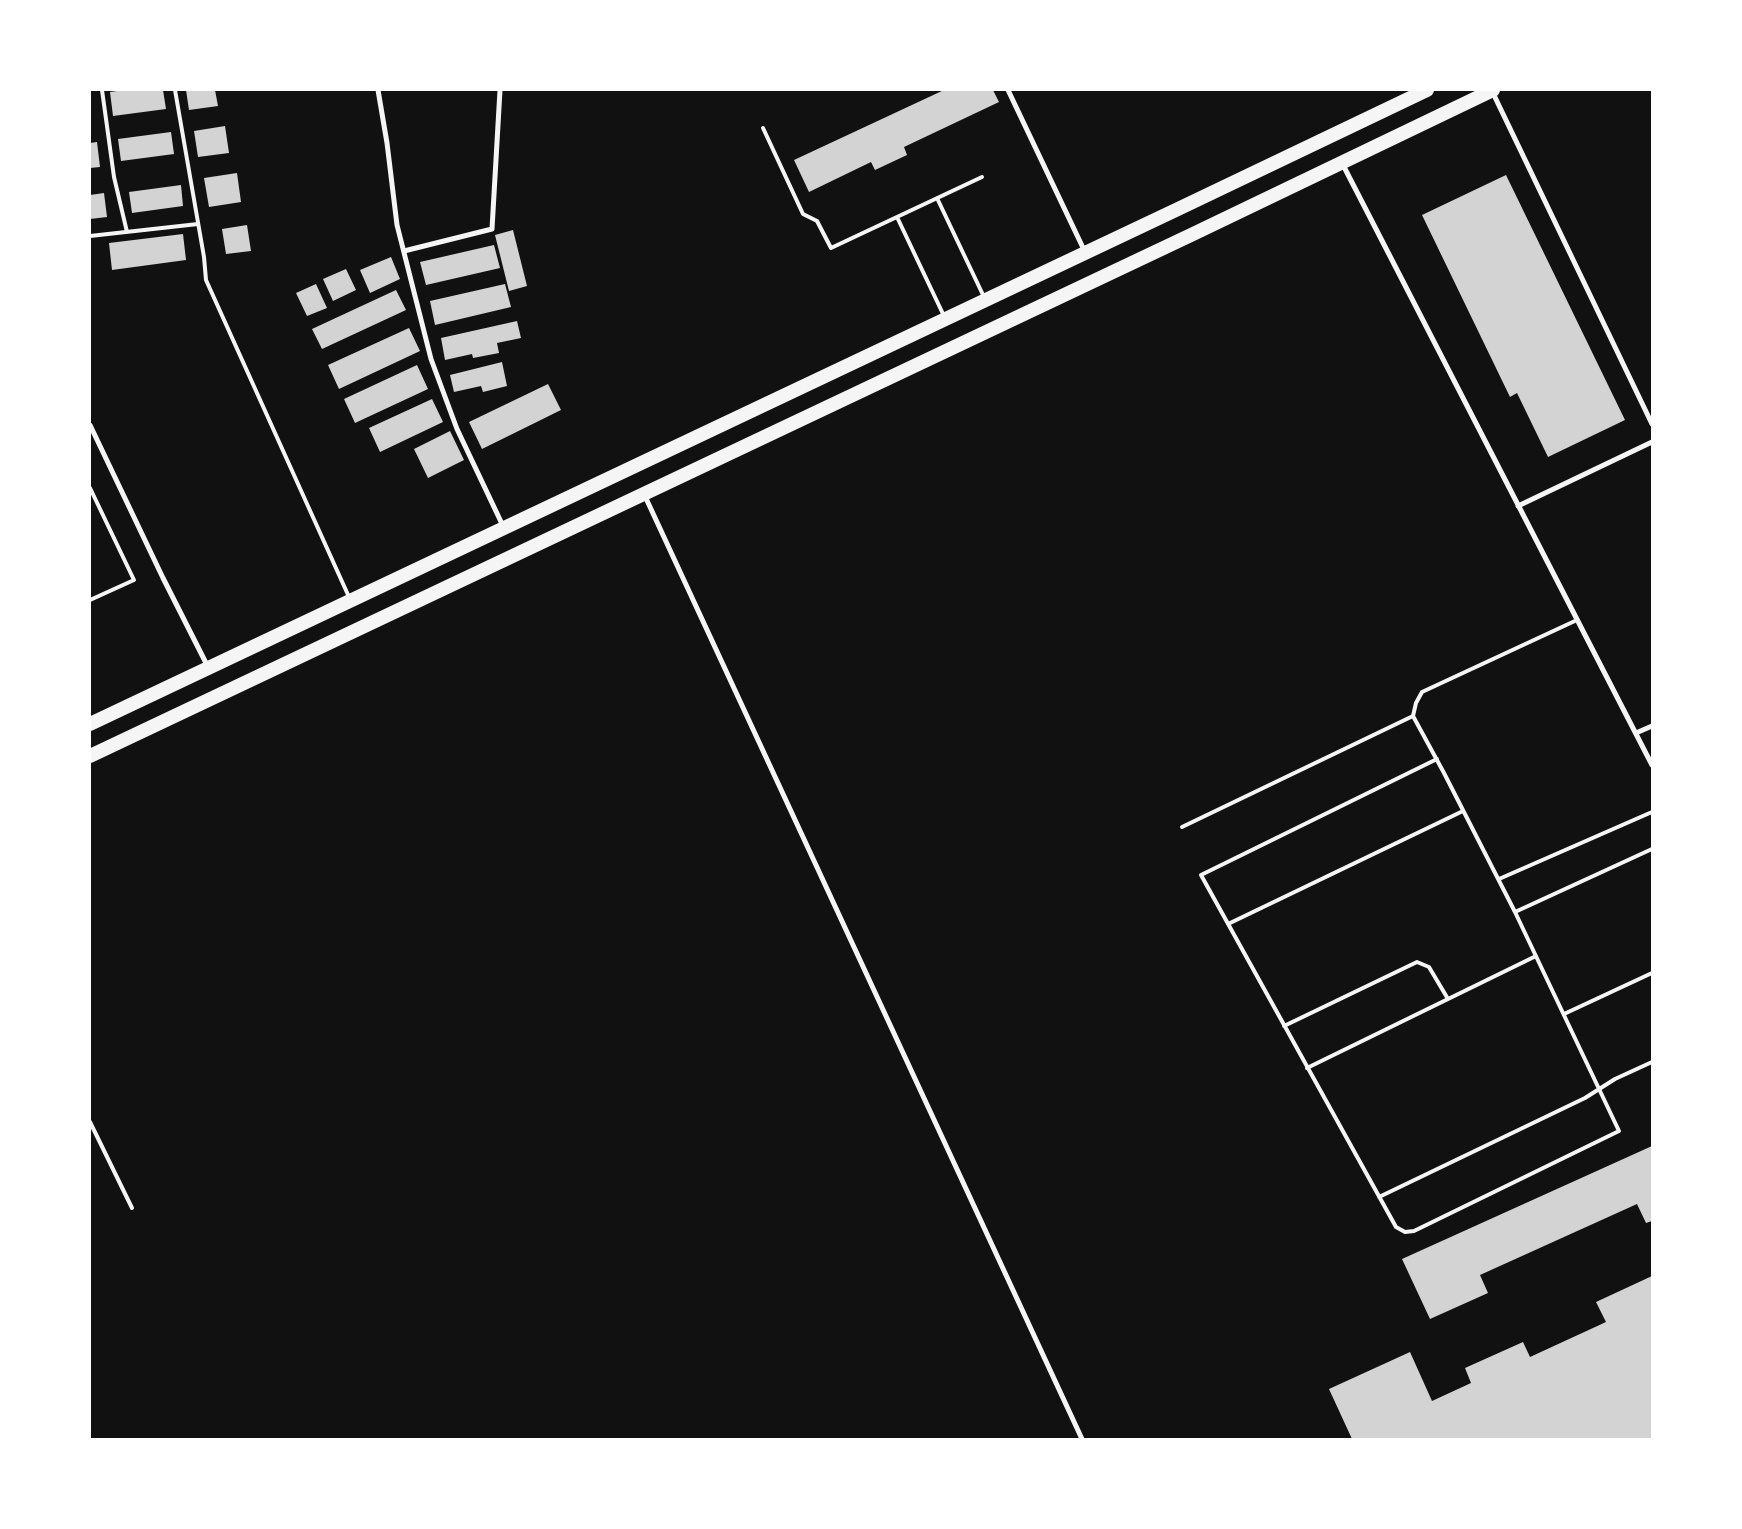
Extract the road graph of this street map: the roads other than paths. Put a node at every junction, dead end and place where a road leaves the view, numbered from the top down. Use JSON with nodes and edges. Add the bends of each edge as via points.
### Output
{"nodes":[{"id":1,"x":102,"y":90,"type":"edge"},
{"id":2,"x":175,"y":90,"type":"edge"},
{"id":3,"x":378,"y":90,"type":"edge"},
{"id":4,"x":500,"y":90,"type":"edge"},
{"id":5,"x":1008,"y":90,"type":"edge"},
{"id":6,"x":1427,"y":90,"type":"edge"},
{"id":7,"x":1492,"y":90,"type":"edge"},
{"id":8,"x":763,"y":128,"type":"dead end"},
{"id":9,"x":1342,"y":162,"type":"junction"},
{"id":10,"x":982,"y":177,"type":"dead end"},
{"id":11,"x":937,"y":198,"type":"junction"},
{"id":12,"x":897,"y":217,"type":"junction"},
{"id":13,"x":198,"y":224,"type":"junction"},
{"id":14,"x":127,"y":232,"type":"junction"},
{"id":15,"x":90,"y":236,"type":"edge"},
{"id":16,"x":404,"y":251,"type":"junction"},
{"id":17,"x":1086,"y":253,"type":"junction"},
{"id":18,"x":986,"y":301,"type":"junction"},
{"id":19,"x":946,"y":319,"type":"junction"},
{"id":20,"x":1652,"y":424,"type":"edge"},
{"id":21,"x":90,"y":425,"type":"edge"},
{"id":22,"x":1652,"y":442,"type":"edge"},
{"id":23,"x":90,"y":488,"type":"edge"},
{"id":24,"x":644,"y":494,"type":"junction"},
{"id":25,"x":1518,"y":506,"type":"junction"},
{"id":26,"x":504,"y":529,"type":"junction"},
{"id":27,"x":90,"y":600,"type":"edge"},
{"id":28,"x":351,"y":601,"type":"junction"},
{"id":29,"x":1577,"y":620,"type":"junction"},
{"id":30,"x":208,"y":669,"type":"junction"},
{"id":31,"x":1413,"y":716,"type":"junction"},
{"id":32,"x":91,"y":721,"type":"edge"},
{"id":33,"x":1652,"y":726,"type":"edge"},
{"id":34,"x":1636,"y":734,"type":"junction"},
{"id":35,"x":90,"y":756,"type":"edge"},
{"id":36,"x":1437,"y":760,"type":"junction"},
{"id":37,"x":1652,"y":765,"type":"edge"},
{"id":38,"x":1463,"y":811,"type":"junction"},
{"id":39,"x":1652,"y":812,"type":"edge"},
{"id":40,"x":1182,"y":827,"type":"dead end"},
{"id":41,"x":1652,"y":849,"type":"edge"},
{"id":42,"x":1499,"y":879,"type":"junction"},
{"id":43,"x":1515,"y":912,"type":"junction"},
{"id":44,"x":1228,"y":924,"type":"junction"},
{"id":45,"x":1536,"y":956,"type":"junction"},
{"id":46,"x":1652,"y":973,"type":"edge"},
{"id":47,"x":1448,"y":999,"type":"junction"},
{"id":48,"x":1564,"y":1014,"type":"junction"},
{"id":49,"x":1284,"y":1026,"type":"junction"},
{"id":50,"x":1652,"y":1062,"type":"edge"},
{"id":51,"x":1306,"y":1068,"type":"junction"},
{"id":52,"x":1599,"y":1089,"type":"junction"},
{"id":53,"x":90,"y":1122,"type":"edge"},
{"id":54,"x":1379,"y":1197,"type":"junction"},
{"id":55,"x":132,"y":1208,"type":"dead end"},
{"id":56,"x":1082,"y":1439,"type":"edge"}],
"edges":[{"from":1,"to":14,"type":"lane","via":[[114,177]]},
{"from":2,"to":13,"type":"lane"},
{"from":3,"to":16,"type":"street","via":[[397,225]]},
{"from":4,"to":16,"type":"street","via":[[492,228]]},
{"from":5,"to":17,"type":"street"},
{"from":6,"to":17,"type":"highway"},
{"from":7,"to":9,"type":"highway"},
{"from":7,"to":20,"type":"street"},
{"from":8,"to":12,"type":"lane","via":[[803,214],[817,221],[831,248]]},
{"from":9,"to":24,"type":"highway"},
{"from":9,"to":25,"type":"street"},
{"from":10,"to":11,"type":"lane"},
{"from":11,"to":12,"type":"lane"},
{"from":11,"to":18,"type":"lane"},
{"from":12,"to":19,"type":"lane"},
{"from":13,"to":14,"type":"lane"},
{"from":13,"to":28,"type":"lane","via":[[206,280]]},
{"from":14,"to":15,"type":"lane"},
{"from":16,"to":26,"type":"street","via":[[443,394]]},
{"from":17,"to":18,"type":"highway"},
{"from":18,"to":19,"type":"highway"},
{"from":19,"to":26,"type":"highway"},
{"from":21,"to":30,"type":"street"},
{"from":22,"to":25,"type":"street"},
{"from":23,"to":27,"type":"lane","via":[[134,580]]},
{"from":24,"to":35,"type":"highway"},
{"from":24,"to":56,"type":"street"},
{"from":25,"to":29,"type":"street"},
{"from":26,"to":28,"type":"highway"},
{"from":28,"to":30,"type":"highway"},
{"from":29,"to":31,"type":"lane","via":[[1422,692]]},
{"from":29,"to":34,"type":"street"},
{"from":30,"to":32,"type":"highway"},
{"from":31,"to":36,"type":"lane"},
{"from":31,"to":40,"type":"lane"},
{"from":33,"to":34,"type":"street"},
{"from":34,"to":37,"type":"street"},
{"from":36,"to":38,"type":"lane"},
{"from":36,"to":44,"type":"lane","via":[[1201,875]]},
{"from":38,"to":42,"type":"lane"},
{"from":38,"to":44,"type":"lane"},
{"from":39,"to":42,"type":"lane"},
{"from":41,"to":43,"type":"lane"},
{"from":42,"to":43,"type":"lane"},
{"from":43,"to":45,"type":"lane"},
{"from":44,"to":49,"type":"lane"},
{"from":45,"to":47,"type":"lane"},
{"from":45,"to":48,"type":"lane"},
{"from":46,"to":48,"type":"lane"},
{"from":47,"to":49,"type":"lane","via":[[1429,966],[1418,962]]},
{"from":47,"to":51,"type":"lane"},
{"from":48,"to":52,"type":"lane"},
{"from":49,"to":51,"type":"lane"},
{"from":50,"to":52,"type":"lane"},
{"from":51,"to":54,"type":"lane"},
{"from":52,"to":54,"type":"lane"},
{"from":52,"to":54,"type":"lane","via":[[1619,1131],[1601,1140],[1414,1231],[1396,1228]]},
{"from":53,"to":55,"type":"lane"}]}
